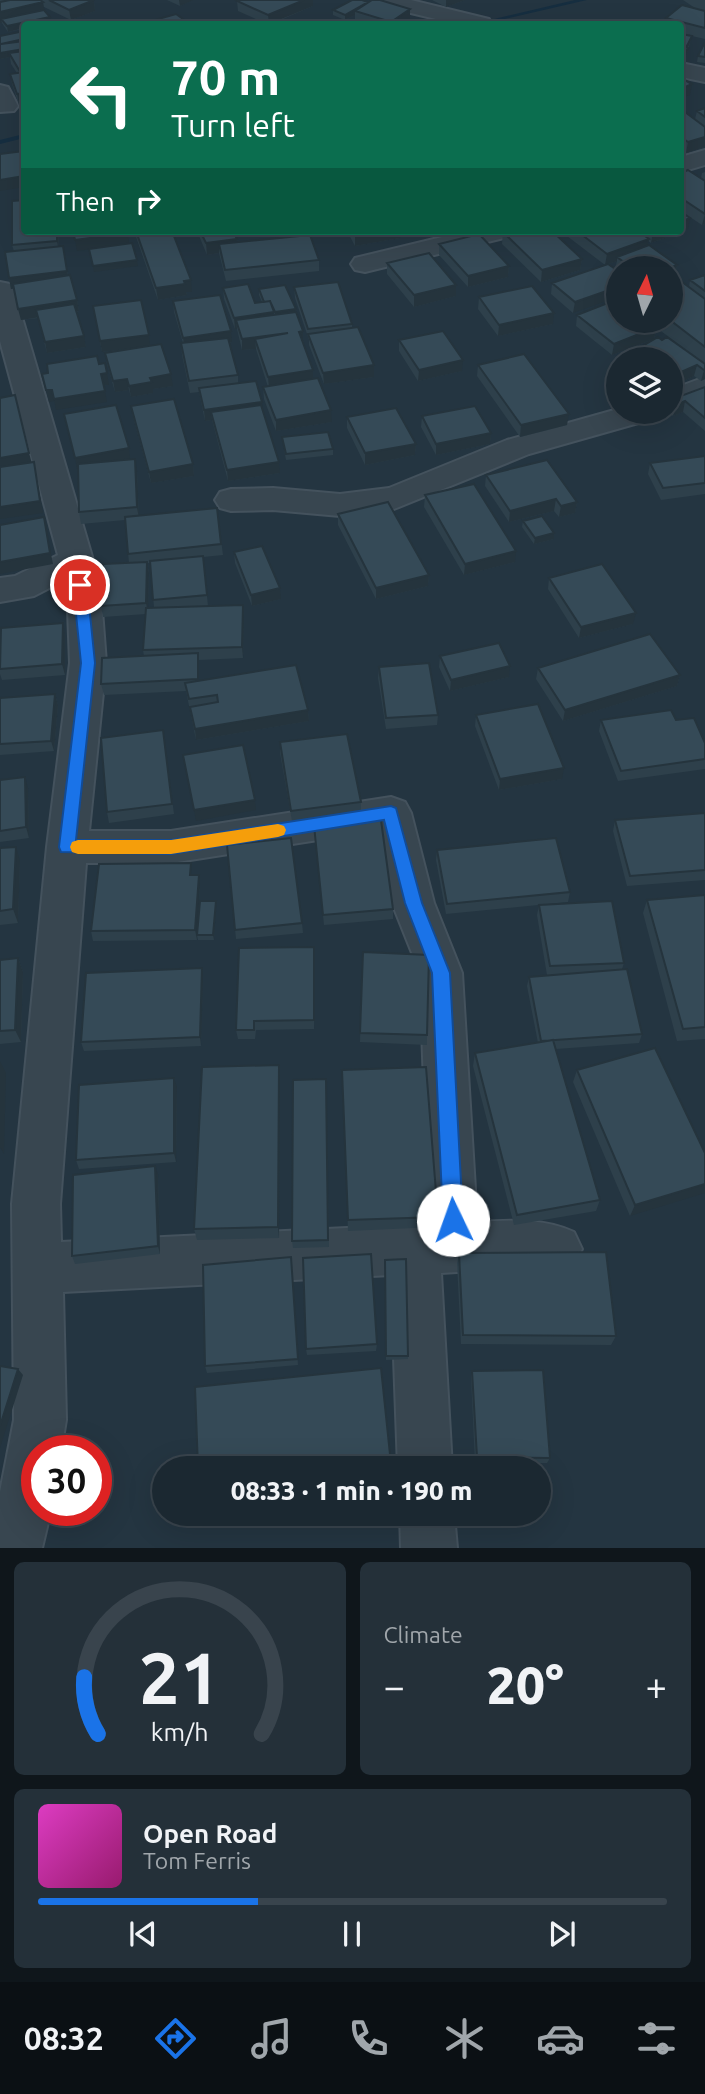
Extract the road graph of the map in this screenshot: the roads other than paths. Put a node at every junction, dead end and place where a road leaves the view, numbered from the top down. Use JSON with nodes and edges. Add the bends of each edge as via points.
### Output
{"nodes":[{"id":1,"x":384,"y":0,"type":"edge"},
{"id":2,"x":469,"y":21,"type":"edge"},
{"id":3,"x":684,"y":71,"type":"edge"},
{"id":4,"x":705,"y":75,"type":"edge"},
{"id":5,"x":705,"y":157,"type":"edge"},
{"id":6,"x":684,"y":164,"type":"edge"},
{"id":7,"x":483,"y":235,"type":"edge"},
{"id":8,"x":365,"y":264,"type":"dead end"},
{"id":9,"x":0,"y":290,"type":"edge"},
{"id":10,"x":705,"y":386,"type":"edge"},
{"id":11,"x":683,"y":396,"type":"edge"},
{"id":12,"x":606,"y":422,"type":"edge"},
{"id":13,"x":231,"y":500,"type":"dead end"},
{"id":14,"x":76,"y":560,"type":"junction"},
{"id":15,"x":0,"y":590,"type":"edge"},
{"id":16,"x":67,"y":847,"type":"junction"},
{"id":17,"x":435,"y":1248,"type":"junction"},
{"id":18,"x":557,"y":1249,"type":"edge"},
{"id":19,"x":38,"y":1268,"type":"junction"},
{"id":20,"x":426,"y":1456,"type":"edge"},
{"id":21,"x":428,"y":1526,"type":"edge"},
{"id":22,"x":14,"y":1548,"type":"edge"},
{"id":23,"x":429,"y":1548,"type":"edge"}],
"edges":[{"from":1,"to":2,"type":"street"},
{"from":3,"to":4,"type":"street"},
{"from":5,"to":6,"type":"street"},
{"from":7,"to":8,"type":"street"},
{"from":9,"to":14,"type":"street"},
{"from":10,"to":11,"type":"street"},
{"from":12,"to":13,"type":"street","via":[[518,447],[394,498],[340,505]]},
{"from":14,"to":15,"type":"street","via":[[22,587]]},
{"from":14,"to":16,"type":"street","via":[[88,663]]},
{"from":16,"to":17,"type":"street","via":[[171,847],[391,813],[413,903],[441,973]]},
{"from":16,"to":19,"type":"street","via":[[36,1203]]},
{"from":17,"to":18,"type":"street","via":[[524,1244]]},
{"from":17,"to":19,"type":"street"},
{"from":17,"to":20,"type":"street"},
{"from":19,"to":22,"type":"street","via":[[40,1420]]},
{"from":21,"to":23,"type":"street"}]}
